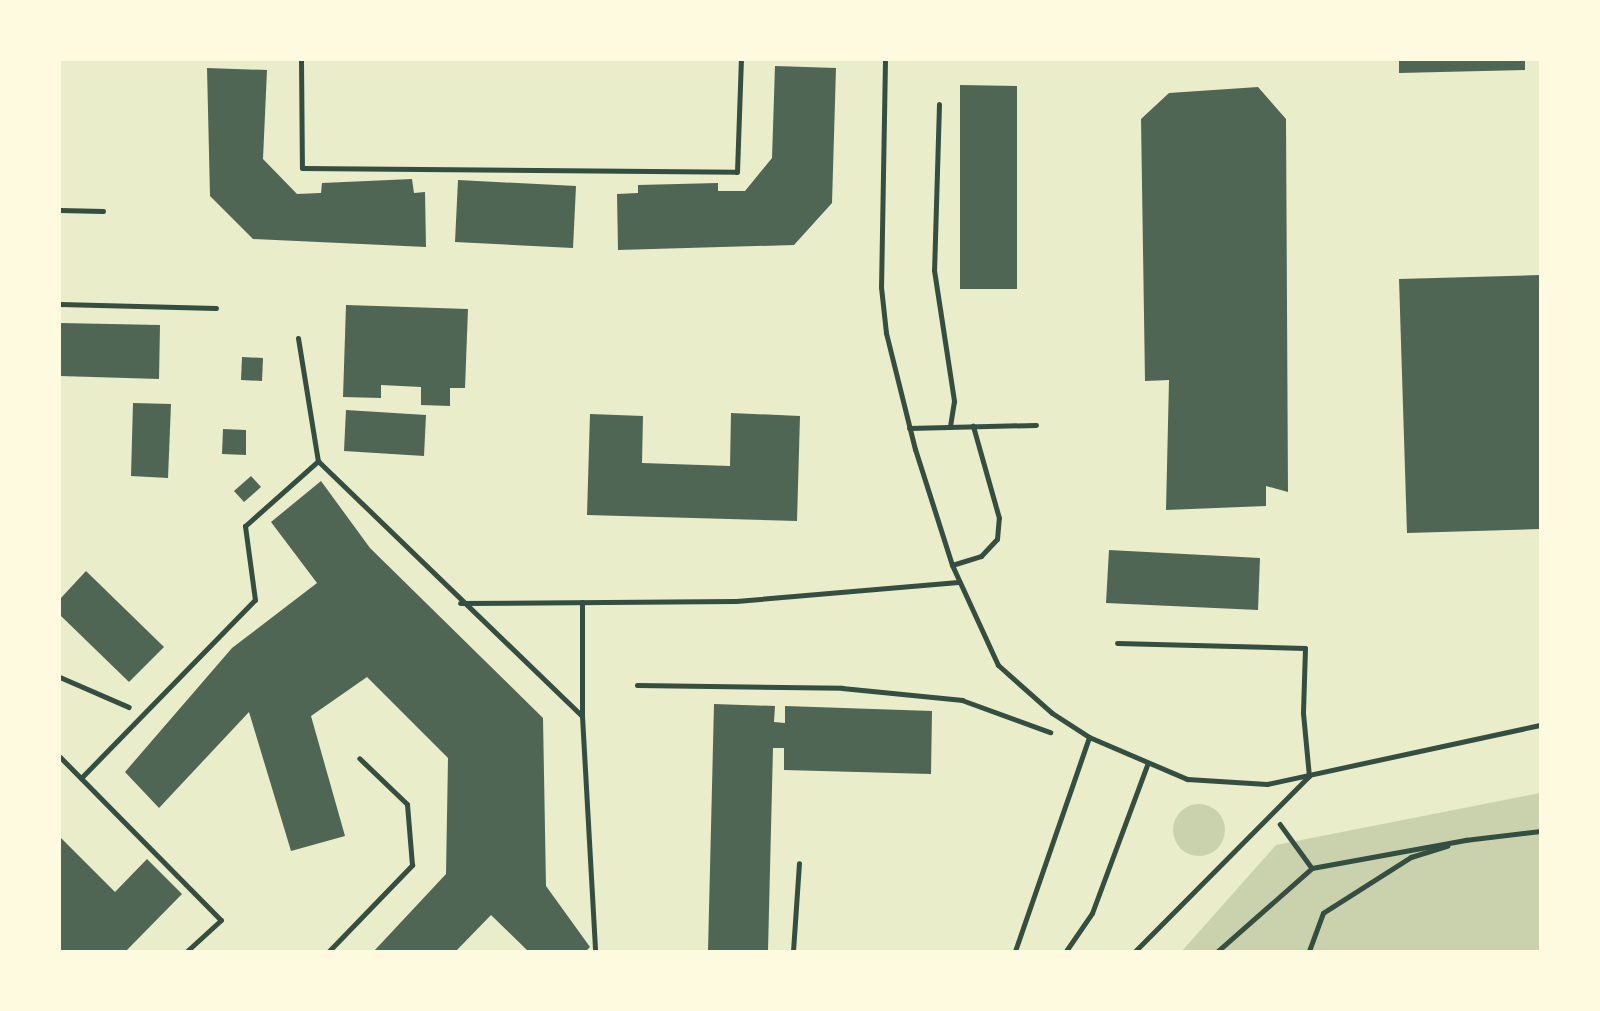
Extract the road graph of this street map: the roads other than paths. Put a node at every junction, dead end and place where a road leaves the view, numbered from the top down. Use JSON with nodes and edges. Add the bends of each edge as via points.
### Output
{"nodes":[{"id":1,"x":301,"y":60,"type":"edge"},
{"id":2,"x":741,"y":60,"type":"edge"},
{"id":3,"x":886,"y":60,"type":"edge"},
{"id":4,"x":939,"y":104,"type":"dead end"},
{"id":5,"x":60,"y":304,"type":"edge"},
{"id":6,"x":216,"y":308,"type":"dead end"},
{"id":7,"x":298,"y":338,"type":"dead end"},
{"id":8,"x":1037,"y":425,"type":"dead end"},
{"id":9,"x":973,"y":426,"type":"junction"},
{"id":10,"x":950,"y":427,"type":"junction"},
{"id":11,"x":909,"y":428,"type":"junction"},
{"id":12,"x":318,"y":461,"type":"junction"},
{"id":13,"x":952,"y":565,"type":"junction"},
{"id":14,"x":958,"y":582,"type":"junction"},
{"id":15,"x":460,"y":603,"type":"junction"},
{"id":16,"x":582,"y":603,"type":"junction"},
{"id":17,"x":1117,"y":643,"type":"dead end"},
{"id":18,"x":582,"y":716,"type":"junction"},
{"id":19,"x":1541,"y":725,"type":"edge"},
{"id":20,"x":1089,"y":739,"type":"junction"},
{"id":21,"x":60,"y":757,"type":"edge"},
{"id":22,"x":359,"y":758,"type":"dead end"},
{"id":23,"x":1147,"y":765,"type":"junction"},
{"id":24,"x":1308,"y":776,"type":"junction"},
{"id":25,"x":81,"y":778,"type":"junction"},
{"id":26,"x":799,"y":863,"type":"dead end"},
{"id":27,"x":187,"y":951,"type":"edge"},
{"id":28,"x":329,"y":951,"type":"edge"},
{"id":29,"x":595,"y":951,"type":"edge"},
{"id":30,"x":793,"y":951,"type":"edge"},
{"id":31,"x":1015,"y":951,"type":"edge"},
{"id":32,"x":1066,"y":951,"type":"edge"},
{"id":33,"x":1135,"y":951,"type":"edge"}],
"edges":[{"from":1,"to":2,"type":"lane","via":[[302,168],[723,172],[737,172]]},
{"from":3,"to":11,"type":"lane","via":[[881,287],[886,333]]},
{"from":4,"to":10,"type":"lane","via":[[934,270],[954,401]]},
{"from":5,"to":6,"type":"lane"},
{"from":7,"to":12,"type":"lane"},
{"from":8,"to":9,"type":"lane"},
{"from":9,"to":10,"type":"lane"},
{"from":9,"to":13,"type":"lane","via":[[999,517],[997,539],[981,556]]},
{"from":10,"to":11,"type":"lane"},
{"from":11,"to":13,"type":"lane"},
{"from":12,"to":15,"type":"lane"},
{"from":12,"to":25,"type":"lane","via":[[245,526],[255,600]]},
{"from":13,"to":14,"type":"lane"},
{"from":14,"to":16,"type":"lane","via":[[736,601]]},
{"from":14,"to":20,"type":"lane","via":[[998,664]]},
{"from":15,"to":16,"type":"lane"},
{"from":15,"to":18,"type":"lane"},
{"from":16,"to":18,"type":"lane"},
{"from":17,"to":24,"type":"lane","via":[[1305,648],[1303,713]]},
{"from":18,"to":29,"type":"lane"},
{"from":19,"to":24,"type":"lane"},
{"from":20,"to":23,"type":"lane"},
{"from":20,"to":31,"type":"lane"},
{"from":21,"to":25,"type":"lane"},
{"from":22,"to":28,"type":"lane","via":[[407,804],[412,865]]},
{"from":23,"to":24,"type":"lane","via":[[1187,779],[1223,783],[1266,785]]},
{"from":23,"to":32,"type":"lane","via":[[1092,913]]},
{"from":24,"to":33,"type":"lane"},
{"from":25,"to":27,"type":"lane","via":[[221,920]]},
{"from":26,"to":30,"type":"lane"}]}
